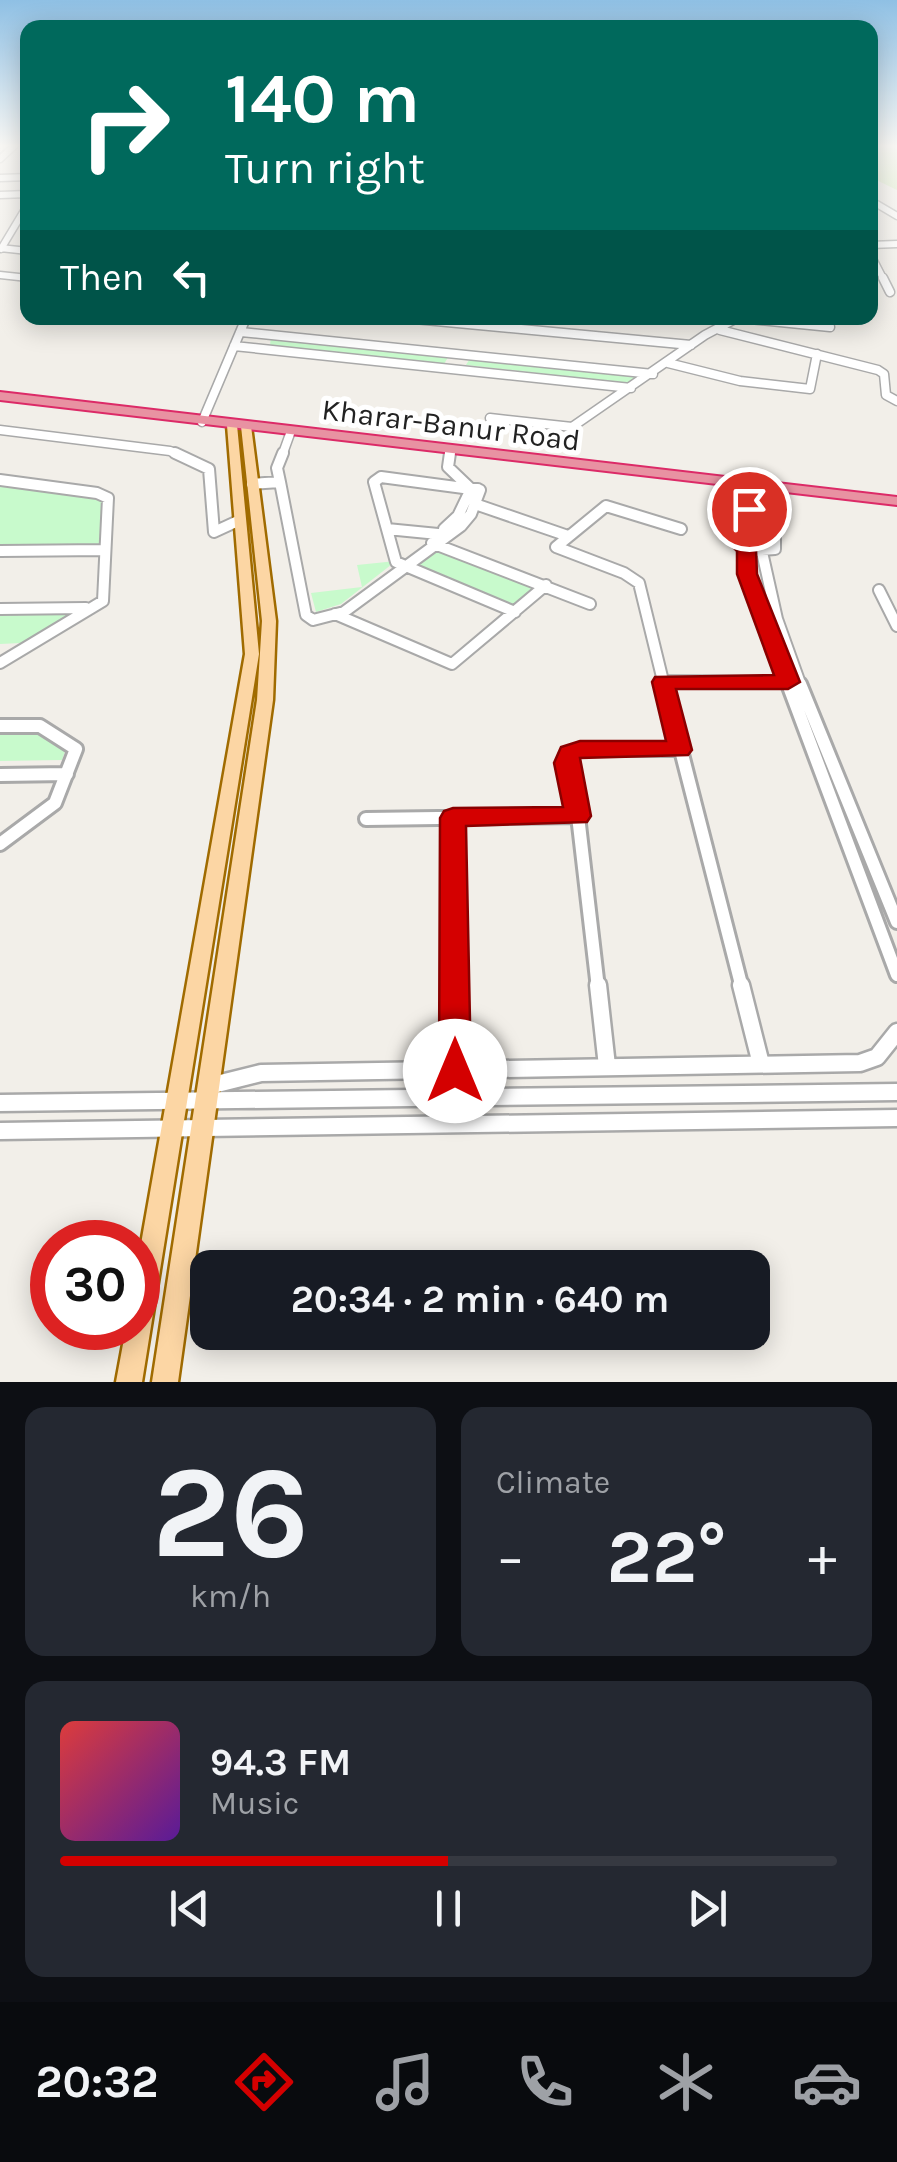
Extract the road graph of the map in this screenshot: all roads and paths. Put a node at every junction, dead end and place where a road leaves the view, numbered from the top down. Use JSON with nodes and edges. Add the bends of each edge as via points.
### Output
{"nodes":[{"id":1,"x":20,"y":217,"type":"edge"},
{"id":2,"x":0,"y":248,"type":"edge"},
{"id":3,"x":878,"y":269,"type":"edge"},
{"id":4,"x":890,"y":292,"type":"dead end"},
{"id":5,"x":244,"y":325,"type":"edge"},
{"id":6,"x":532,"y":325,"type":"edge"},
{"id":7,"x":728,"y":325,"type":"edge"},
{"id":8,"x":818,"y":325,"type":"edge"},
{"id":9,"x":830,"y":326,"type":"dead end"},
{"id":10,"x":720,"y":330,"type":"junction"},
{"id":11,"x":241,"y":332,"type":"junction"},
{"id":12,"x":693,"y":344,"type":"junction"},
{"id":13,"x":234,"y":346,"type":"junction"},
{"id":14,"x":455,"y":354,"type":"junction"},
{"id":15,"x":817,"y":354,"type":"junction"},
{"id":16,"x":668,"y":363,"type":"junction"},
{"id":17,"x":446,"y":369,"type":"junction"},
{"id":18,"x":653,"y":374,"type":"junction"},
{"id":19,"x":631,"y":388,"type":"junction"},
{"id":20,"x":0,"y":396,"type":"edge"},
{"id":21,"x":897,"y":400,"type":"edge"},
{"id":22,"x":490,"y":418,"type":"dead end"},
{"id":23,"x":202,"y":422,"type":"junction"},
{"id":24,"x":239,"y":426,"type":"junction"},
{"id":25,"x":0,"y":430,"type":"edge"},
{"id":26,"x":291,"y":431,"type":"junction"},
{"id":27,"x":450,"y":450,"type":"junction"},
{"id":28,"x":0,"y":480,"type":"edge"},
{"id":29,"x":280,"y":482,"type":"junction"},
{"id":30,"x":252,"y":484,"type":"junction"},
{"id":31,"x":758,"y":487,"type":"junction"},
{"id":32,"x":471,"y":488,"type":"junction"},
{"id":33,"x":897,"y":501,"type":"edge"},
{"id":34,"x":475,"y":504,"type":"junction"},
{"id":35,"x":240,"y":520,"type":"junction"},
{"id":36,"x":387,"y":529,"type":"junction"},
{"id":37,"x":681,"y":529,"type":"dead end"},
{"id":38,"x":747,"y":532,"type":"junction"},
{"id":39,"x":762,"y":532,"type":"junction"},
{"id":40,"x":568,"y":536,"type":"junction"},
{"id":41,"x":434,"y":540,"type":"junction"},
{"id":42,"x":104,"y":550,"type":"junction"},
{"id":43,"x":747,"y":550,"type":"junction"},
{"id":44,"x":0,"y":551,"type":"edge"},
{"id":45,"x":762,"y":552,"type":"junction"},
{"id":46,"x":401,"y":565,"type":"junction"},
{"id":47,"x":546,"y":585,"type":"junction"},
{"id":48,"x":879,"y":590,"type":"dead end"},
{"id":49,"x":590,"y":604,"type":"dead end"},
{"id":50,"x":89,"y":608,"type":"junction"},
{"id":51,"x":0,"y":610,"type":"edge"},
{"id":52,"x":515,"y":612,"type":"junction"},
{"id":53,"x":333,"y":615,"type":"junction"},
{"id":54,"x":897,"y":626,"type":"edge"},
{"id":55,"x":0,"y":663,"type":"edge"},
{"id":56,"x":663,"y":682,"type":"junction"},
{"id":57,"x":788,"y":682,"type":"junction"},
{"id":58,"x":0,"y":726,"type":"edge"},
{"id":59,"x":680,"y":750,"type":"junction"},
{"id":60,"x":0,"y":774,"type":"edge"},
{"id":61,"x":67,"y":774,"type":"junction"},
{"id":62,"x":578,"y":816,"type":"junction"},
{"id":63,"x":366,"y":818,"type":"dead end"},
{"id":64,"x":453,"y":818,"type":"junction"},
{"id":65,"x":0,"y":844,"type":"edge"},
{"id":66,"x":890,"y":884,"type":"edge"},
{"id":67,"x":865,"y":886,"type":"junction"},
{"id":68,"x":897,"y":922,"type":"edge"},
{"id":69,"x":897,"y":975,"type":"edge"},
{"id":70,"x":897,"y":1032,"type":"edge"},
{"id":71,"x":761,"y":1064,"type":"junction"},
{"id":72,"x":607,"y":1066,"type":"junction"},
{"id":73,"x":455,"y":1071,"type":"junction"},
{"id":74,"x":897,"y":1092,"type":"edge"},
{"id":75,"x":208,"y":1093,"type":"junction"},
{"id":76,"x":178,"y":1099,"type":"junction"},
{"id":77,"x":0,"y":1103,"type":"edge"},
{"id":78,"x":897,"y":1118,"type":"edge"},
{"id":79,"x":204,"y":1126,"type":"junction"},
{"id":80,"x":173,"y":1127,"type":"junction"},
{"id":81,"x":0,"y":1131,"type":"edge"},
{"id":82,"x":130,"y":1382,"type":"edge"},
{"id":83,"x":164,"y":1382,"type":"edge"}],
"edges":[{"from":1,"to":2,"type":"street"},
{"from":3,"to":4,"type":"street"},
{"from":5,"to":11,"type":"street"},
{"from":6,"to":12,"type":"street"},
{"from":7,"to":10,"type":"street"},
{"from":8,"to":9,"type":"street"},
{"from":10,"to":12,"type":"street"},
{"from":10,"to":15,"type":"street"},
{"from":11,"to":13,"type":"street"},
{"from":11,"to":14,"type":"street"},
{"from":12,"to":16,"type":"street"},
{"from":13,"to":17,"type":"street"},
{"from":13,"to":23,"type":"street"},
{"from":14,"to":17,"type":"street"},
{"from":14,"to":18,"type":"street"},
{"from":15,"to":16,"type":"street","via":[[810,389]]},
{"from":15,"to":21,"type":"street","via":[[881,371],[886,396]]},
{"from":16,"to":18,"type":"street"},
{"from":17,"to":19,"type":"street"},
{"from":18,"to":19,"type":"street"},
{"from":19,"to":22,"type":"street","via":[[569,428]]},
{"from":20,"to":23,"type":"highway","name":"Kharar-Banur Road"},
{"from":23,"to":24,"type":"highway","name":"Kharar-Banur Road"},
{"from":24,"to":26,"type":"highway","name":"Kharar-Banur Road"},
{"from":24,"to":30,"type":"main road"},
{"from":24,"to":35,"type":"main road"},
{"from":25,"to":35,"type":"street","via":[[176,452],[210,469],[214,532]]},
{"from":26,"to":27,"type":"highway","name":"Kharar-Banur Road"},
{"from":26,"to":29,"type":"street","via":[[277,468]]},
{"from":27,"to":31,"type":"highway","name":"Kharar-Banur Road"},
{"from":27,"to":32,"type":"street","via":[[448,467]]},
{"from":28,"to":42,"type":"street","via":[[106,496]]},
{"from":29,"to":30,"type":"street"},
{"from":29,"to":53,"type":"street","via":[[306,615]]},
{"from":30,"to":75,"type":"main road","via":[[269,621],[266,686]]},
{"from":31,"to":33,"type":"highway","name":"Kharar-Banur Road"},
{"from":31,"to":38,"type":"street"},
{"from":31,"to":39,"type":"street"},
{"from":32,"to":34,"type":"street","via":[[480,490]]},
{"from":32,"to":36,"type":"street","via":[[377,478]]},
{"from":32,"to":41,"type":"street","via":[[456,520]]},
{"from":34,"to":40,"type":"street"},
{"from":34,"to":41,"type":"street","via":[[465,523]]},
{"from":35,"to":76,"type":"main road","via":[[252,654]]},
{"from":36,"to":41,"type":"street"},
{"from":36,"to":46,"type":"street"},
{"from":37,"to":40,"type":"street","via":[[606,506]]},
{"from":38,"to":39,"type":"street"},
{"from":38,"to":43,"type":"street","via":[[736,541]]},
{"from":39,"to":45,"type":"street","via":[[777,543]]},
{"from":40,"to":56,"type":"street","via":[[558,549],[639,584]]},
{"from":41,"to":46,"type":"street"},
{"from":41,"to":47,"type":"street"},
{"from":42,"to":44,"type":"street"},
{"from":42,"to":50,"type":"street","via":[[103,600]]},
{"from":43,"to":45,"type":"street"},
{"from":43,"to":57,"type":"street","via":[[747,574]]},
{"from":45,"to":66,"type":"street","via":[[780,624]]},
{"from":46,"to":52,"type":"street"},
{"from":46,"to":53,"type":"street"},
{"from":47,"to":49,"type":"street"},
{"from":47,"to":52,"type":"street"},
{"from":48,"to":54,"type":"street"},
{"from":50,"to":51,"type":"street"},
{"from":50,"to":55,"type":"street"},
{"from":52,"to":53,"type":"street","via":[[452,664]]},
{"from":56,"to":57,"type":"street"},
{"from":56,"to":59,"type":"street"},
{"from":57,"to":67,"type":"street"},
{"from":58,"to":61,"type":"street","via":[[40,726],[71,742],[76,752]]},
{"from":59,"to":62,"type":"street","via":[[570,753],[566,763]]},
{"from":59,"to":71,"type":"street"},
{"from":60,"to":61,"type":"street"},
{"from":61,"to":65,"type":"street","via":[[55,803]]},
{"from":62,"to":64,"type":"street"},
{"from":62,"to":72,"type":"street"},
{"from":63,"to":64,"type":"street"},
{"from":64,"to":73,"type":"street"},
{"from":66,"to":67,"type":"street"},
{"from":66,"to":68,"type":"street"},
{"from":67,"to":69,"type":"street"},
{"from":70,"to":71,"type":"street","via":[[872,1060]]},
{"from":71,"to":72,"type":"street"},
{"from":72,"to":73,"type":"street"},
{"from":73,"to":75,"type":"street","via":[[282,1071]]},
{"from":74,"to":75,"type":"street"},
{"from":75,"to":76,"type":"street"},
{"from":75,"to":79,"type":"main road"},
{"from":76,"to":77,"type":"street"},
{"from":76,"to":80,"type":"main road"},
{"from":78,"to":79,"type":"street"},
{"from":79,"to":80,"type":"street"},
{"from":79,"to":83,"type":"main road"},
{"from":80,"to":81,"type":"street"},
{"from":80,"to":82,"type":"main road"}]}
